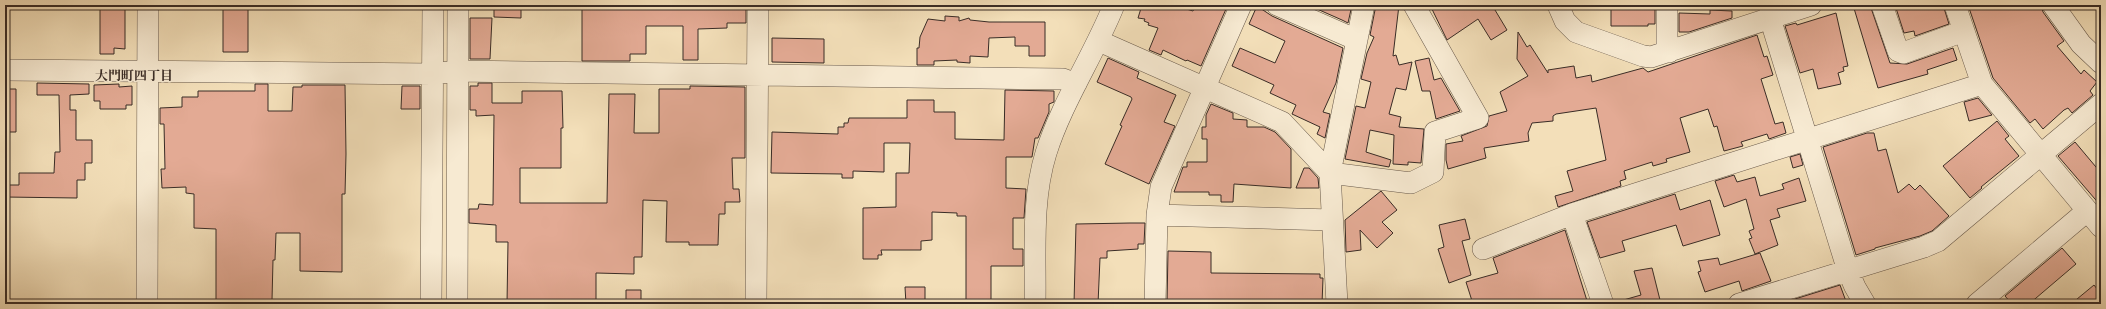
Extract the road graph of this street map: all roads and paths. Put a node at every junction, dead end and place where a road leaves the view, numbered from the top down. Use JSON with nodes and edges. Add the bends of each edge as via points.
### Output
{"nodes":[{"id":1,"x":148,"y":5,"type":"edge"},
{"id":2,"x":433,"y":5,"type":"edge"},
{"id":3,"x":458,"y":5,"type":"edge"},
{"id":4,"x":758,"y":5,"type":"edge"},
{"id":5,"x":1114,"y":5,"type":"edge"},
{"id":6,"x":1241,"y":5,"type":"edge"},
{"id":7,"x":1276,"y":5,"type":"edge"},
{"id":8,"x":1364,"y":5,"type":"edge"},
{"id":9,"x":1414,"y":5,"type":"edge"},
{"id":10,"x":1558,"y":5,"type":"edge"},
{"id":11,"x":1667,"y":5,"type":"edge"},
{"id":12,"x":1811,"y":5,"type":"edge"},
{"id":13,"x":1882,"y":5,"type":"edge"},
{"id":14,"x":1955,"y":5,"type":"edge"},
{"id":15,"x":2053,"y":5,"type":"edge"},
{"id":16,"x":1770,"y":12,"type":"edge"},
{"id":17,"x":1964,"y":31,"type":"junction"},
{"id":18,"x":1357,"y":40,"type":"junction"},
{"id":19,"x":1099,"y":41,"type":"junction"},
{"id":20,"x":1669,"y":52,"type":"junction"},
{"id":21,"x":2101,"y":63,"type":"edge"},
{"id":22,"x":5,"y":70,"type":"edge"},
{"id":23,"x":457,"y":71,"type":"junction"},
{"id":24,"x":148,"y":72,"type":"junction"},
{"id":25,"x":432,"y":74,"type":"junction"},
{"id":26,"x":758,"y":75,"type":"junction"},
{"id":27,"x":1076,"y":84,"type":"junction"},
{"id":28,"x":1982,"y":84,"type":"junction"},
{"id":29,"x":1205,"y":87,"type":"junction"},
{"id":30,"x":2101,"y":104,"type":"edge"},
{"id":31,"x":1807,"y":140,"type":"junction"},
{"id":32,"x":2040,"y":154,"type":"junction"},
{"id":33,"x":1330,"y":173,"type":"junction"},
{"id":34,"x":2087,"y":211,"type":"junction"},
{"id":35,"x":1572,"y":214,"type":"junction"},
{"id":36,"x":1157,"y":215,"type":"junction"},
{"id":37,"x":1332,"y":220,"type":"junction"},
{"id":38,"x":2101,"y":227,"type":"edge"},
{"id":39,"x":1483,"y":249,"type":"dead end"},
{"id":40,"x":1848,"y":271,"type":"junction"},
{"id":41,"x":147,"y":304,"type":"edge"},
{"id":42,"x":431,"y":304,"type":"edge"},
{"id":43,"x":457,"y":304,"type":"edge"},
{"id":44,"x":756,"y":304,"type":"edge"},
{"id":45,"x":1035,"y":304,"type":"edge"},
{"id":46,"x":1155,"y":304,"type":"edge"},
{"id":47,"x":1337,"y":304,"type":"edge"},
{"id":48,"x":1603,"y":304,"type":"edge"},
{"id":49,"x":1739,"y":304,"type":"edge"},
{"id":50,"x":1866,"y":304,"type":"edge"},
{"id":51,"x":1977,"y":304,"type":"edge"}],
"edges":[{"from":1,"to":24,"type":"street"},
{"from":2,"to":25,"type":"street"},
{"from":3,"to":23,"type":"street"},
{"from":4,"to":26,"type":"street"},
{"from":5,"to":19,"type":"street"},
{"from":6,"to":29,"type":"street"},
{"from":7,"to":18,"type":"street"},
{"from":8,"to":18,"type":"street"},
{"from":9,"to":33,"type":"street","via":[[1478,118],[1435,132],[1433,172],[1411,183]]},
{"from":10,"to":20,"type":"street","via":[[1565,21],[1576,32],[1643,56],[1651,57]]},
{"from":11,"to":20,"type":"street"},
{"from":12,"to":16,"type":"street"},
{"from":13,"to":17,"type":"street","via":[[1898,50],[1903,53]]},
{"from":14,"to":17,"type":"street"},
{"from":15,"to":21,"type":"street","via":[[2081,44]]},
{"from":16,"to":20,"type":"street"},
{"from":16,"to":31,"type":"street"},
{"from":17,"to":28,"type":"street"},
{"from":18,"to":33,"type":"street"},
{"from":19,"to":27,"type":"street"},
{"from":19,"to":29,"type":"street"},
{"from":22,"to":24,"type":"street"},
{"from":23,"to":25,"type":"street"},
{"from":23,"to":26,"type":"street"},
{"from":23,"to":43,"type":"street"},
{"from":24,"to":25,"type":"street"},
{"from":24,"to":41,"type":"street"},
{"from":25,"to":42,"type":"street"},
{"from":26,"to":27,"type":"street","via":[[1063,79]]},
{"from":26,"to":44,"type":"street"},
{"from":27,"to":45,"type":"street","via":[[1046,153],[1042,173],[1037,202]]},
{"from":28,"to":31,"type":"street"},
{"from":28,"to":32,"type":"street"},
{"from":29,"to":33,"type":"street","via":[[1282,122]]},
{"from":29,"to":36,"type":"street","via":[[1161,187]]},
{"from":30,"to":32,"type":"street"},
{"from":31,"to":35,"type":"street"},
{"from":31,"to":40,"type":"street"},
{"from":32,"to":34,"type":"street"},
{"from":32,"to":40,"type":"street","via":[[1938,241]]},
{"from":33,"to":37,"type":"street"},
{"from":34,"to":38,"type":"street"},
{"from":34,"to":51,"type":"street"},
{"from":35,"to":39,"type":"street"},
{"from":35,"to":48,"type":"street"},
{"from":36,"to":37,"type":"street"},
{"from":36,"to":46,"type":"street"},
{"from":37,"to":47,"type":"street"},
{"from":40,"to":49,"type":"street"},
{"from":40,"to":50,"type":"street"}]}
